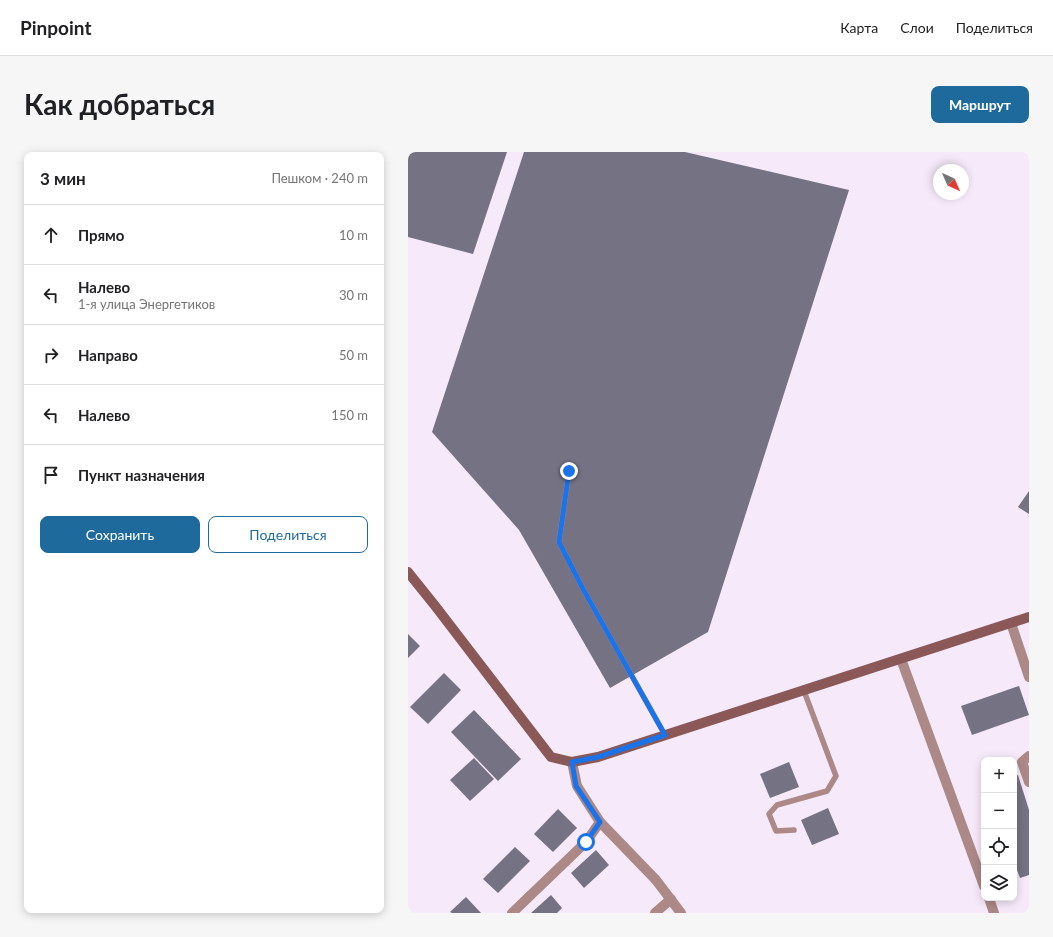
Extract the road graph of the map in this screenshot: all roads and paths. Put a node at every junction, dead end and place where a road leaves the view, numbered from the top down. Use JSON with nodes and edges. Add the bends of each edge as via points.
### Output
{"nodes":[{"id":1,"x":569,"y":471,"type":"dead end"},
{"id":2,"x":408,"y":572,"type":"edge"},
{"id":3,"x":1029,"y":617,"type":"edge"},
{"id":4,"x":1011,"y":623,"type":"junction"},
{"id":5,"x":902,"y":659,"type":"junction"},
{"id":6,"x":1029,"y":677,"type":"edge"},
{"id":7,"x":804,"y":690,"type":"junction"},
{"id":8,"x":665,"y":735,"type":"junction"},
{"id":9,"x":1029,"y":756,"type":"edge"},
{"id":10,"x":572,"y":762,"type":"junction"},
{"id":11,"x":1029,"y":782,"type":"edge"},
{"id":12,"x":600,"y":822,"type":"junction"},
{"id":13,"x":794,"y":830,"type":"dead end"},
{"id":14,"x":981,"y":878,"type":"edge"},
{"id":15,"x":671,"y":899,"type":"junction"},
{"id":16,"x":989,"y":901,"type":"edge"},
{"id":17,"x":512,"y":913,"type":"edge"},
{"id":18,"x":656,"y":913,"type":"edge"},
{"id":19,"x":681,"y":913,"type":"edge"},
{"id":20,"x":994,"y":913,"type":"edge"}],
"edges":[{"from":1,"to":8,"type":"lane","via":[[559,542]]},
{"from":2,"to":10,"type":"street","via":[[551,757]]},
{"from":3,"to":4,"type":"street"},
{"from":4,"to":5,"type":"street"},
{"from":4,"to":6,"type":"street"},
{"from":5,"to":7,"type":"street"},
{"from":5,"to":14,"type":"street"},
{"from":7,"to":8,"type":"street"},
{"from":7,"to":13,"type":"lane","via":[[836,776],[827,791],[777,806],[769,814],[776,831]]},
{"from":8,"to":10,"type":"street","via":[[598,757]]},
{"from":9,"to":11,"type":"street","via":[[1022,762]]},
{"from":10,"to":12,"type":"street","via":[[576,786]]},
{"from":12,"to":15,"type":"street"},
{"from":12,"to":17,"type":"street","via":[[586,842]]},
{"from":15,"to":18,"type":"street"},
{"from":15,"to":19,"type":"street"},
{"from":16,"to":20,"type":"street"}]}
